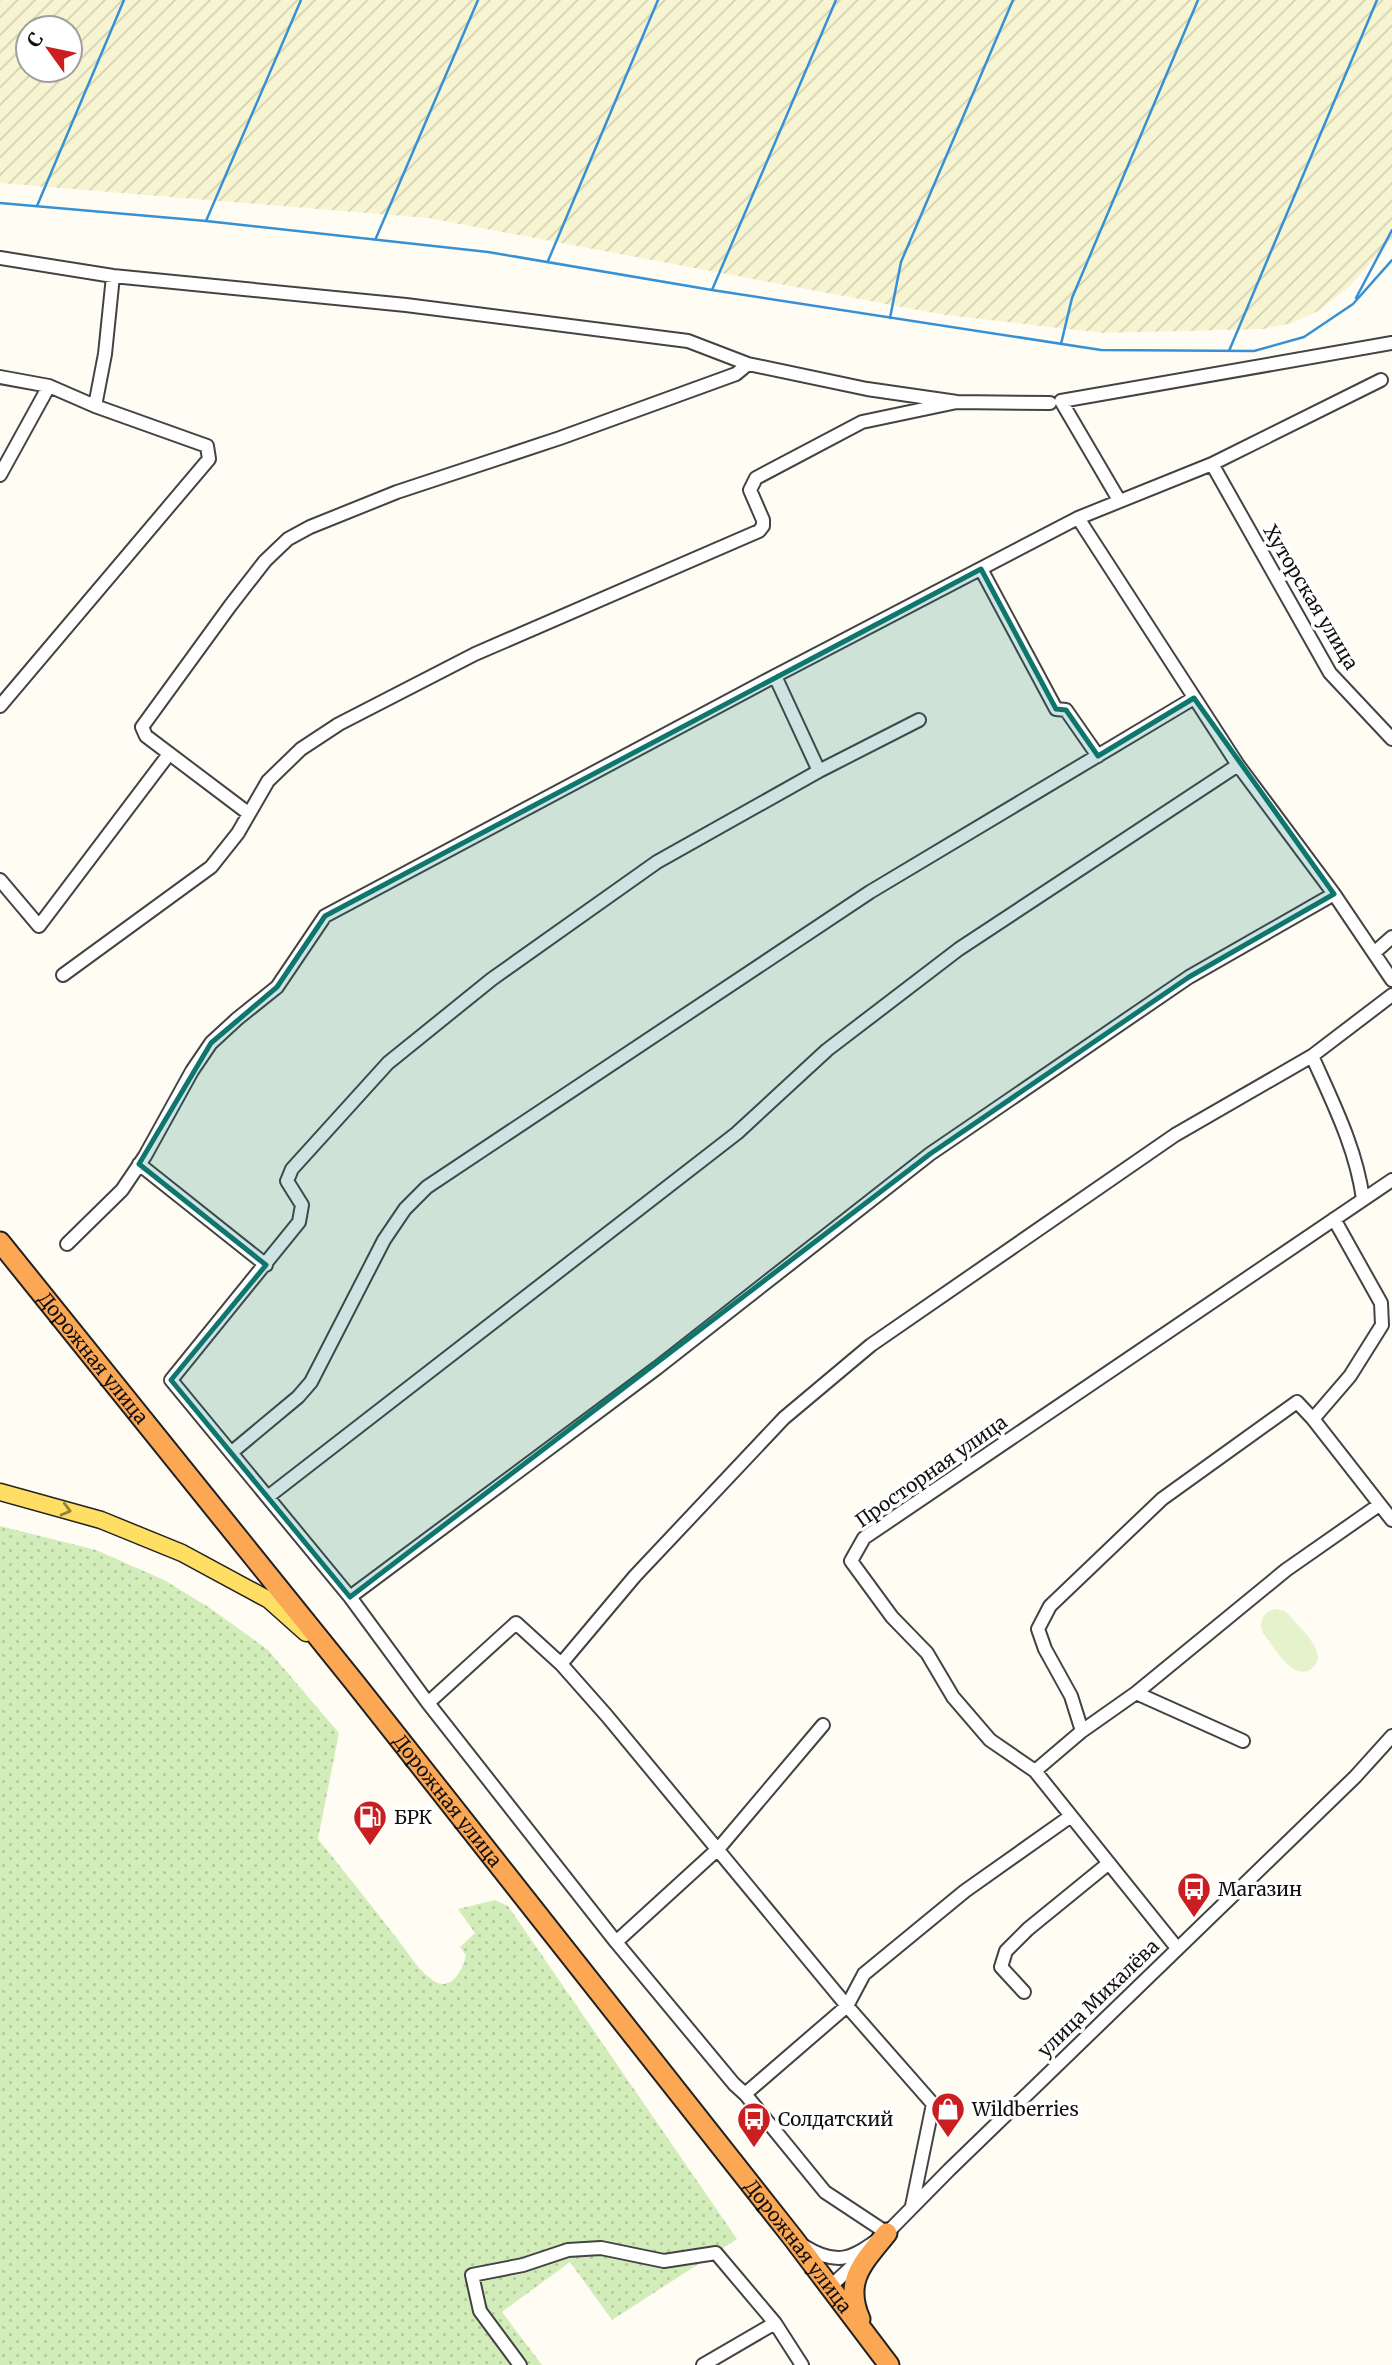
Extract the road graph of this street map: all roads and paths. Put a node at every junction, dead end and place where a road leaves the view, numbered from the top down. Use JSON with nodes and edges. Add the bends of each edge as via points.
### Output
{"nodes":[{"id":1,"x":0,"y":258,"type":"edge"},
{"id":2,"x":113,"y":276,"type":"junction"},
{"id":3,"x":1392,"y":343,"type":"edge"},
{"id":4,"x":748,"y":364,"type":"junction"},
{"id":5,"x":0,"y":377,"type":"edge"},
{"id":6,"x":1381,"y":380,"type":"dead end"},
{"id":7,"x":49,"y":386,"type":"junction"},
{"id":8,"x":957,"y":402,"type":"junction"},
{"id":9,"x":1050,"y":403,"type":"dead end"},
{"id":10,"x":95,"y":406,"type":"junction"},
{"id":11,"x":1212,"y":464,"type":"junction"},
{"id":12,"x":0,"y":475,"type":"edge"},
{"id":13,"x":1119,"y":500,"type":"junction"},
{"id":14,"x":1078,"y":518,"type":"junction"},
{"id":15,"x":981,"y":569,"type":"junction"},
{"id":16,"x":775,"y":676,"type":"junction"},
{"id":17,"x":1194,"y":698,"type":"junction"},
{"id":18,"x":0,"y":706,"type":"edge"},
{"id":19,"x":919,"y":720,"type":"dead end"},
{"id":20,"x":1392,"y":739,"type":"edge"},
{"id":21,"x":169,"y":754,"type":"junction"},
{"id":22,"x":1098,"y":756,"type":"junction"},
{"id":23,"x":1238,"y":765,"type":"junction"},
{"id":24,"x":819,"y":771,"type":"junction"},
{"id":25,"x":248,"y":813,"type":"junction"},
{"id":26,"x":0,"y":880,"type":"edge"},
{"id":27,"x":1334,"y":894,"type":"junction"},
{"id":28,"x":1392,"y":937,"type":"edge"},
{"id":29,"x":1374,"y":953,"type":"junction"},
{"id":30,"x":63,"y":975,"type":"dead end"},
{"id":31,"x":1392,"y":980,"type":"edge"},
{"id":32,"x":1392,"y":995,"type":"edge"},
{"id":33,"x":1312,"y":1056,"type":"junction"},
{"id":34,"x":139,"y":1164,"type":"junction"},
{"id":35,"x":1392,"y":1180,"type":"edge"},
{"id":36,"x":1363,"y":1199,"type":"junction"},
{"id":37,"x":1334,"y":1219,"type":"junction"},
{"id":38,"x":0,"y":1242,"type":"edge"},
{"id":39,"x":67,"y":1244,"type":"dead end"},
{"id":40,"x":266,"y":1265,"type":"junction"},
{"id":41,"x":1313,"y":1419,"type":"junction"},
{"id":42,"x":232,"y":1452,"type":"junction"},
{"id":43,"x":0,"y":1492,"type":"edge"},
{"id":44,"x":269,"y":1496,"type":"junction"},
{"id":45,"x":1379,"y":1505,"type":"junction"},
{"id":46,"x":1392,"y":1520,"type":"edge"},
{"id":47,"x":350,"y":1597,"type":"junction"},
{"id":48,"x":561,"y":1664,"type":"junction"},
{"id":49,"x":355,"y":1683,"type":"junction"},
{"id":50,"x":1136,"y":1693,"type":"junction"},
{"id":51,"x":428,"y":1703,"type":"junction"},
{"id":52,"x":823,"y":1725,"type":"dead end"},
{"id":53,"x":1082,"y":1731,"type":"junction"},
{"id":54,"x":1392,"y":1736,"type":"edge"},
{"id":55,"x":1243,"y":1741,"type":"dead end"},
{"id":56,"x":1035,"y":1771,"type":"junction"},
{"id":57,"x":1071,"y":1816,"type":"junction"},
{"id":58,"x":719,"y":1848,"type":"junction"},
{"id":59,"x":1109,"y":1863,"type":"junction"},
{"id":60,"x":616,"y":1942,"type":"junction"},
{"id":61,"x":1177,"y":1948,"type":"junction"},
{"id":62,"x":1024,"y":1992,"type":"dead end"},
{"id":63,"x":847,"y":2007,"type":"junction"},
{"id":64,"x":745,"y":2094,"type":"junction"},
{"id":65,"x":912,"y":2206,"type":"junction"},
{"id":66,"x":887,"y":2233,"type":"junction"},
{"id":67,"x":793,"y":2238,"type":"junction"},
{"id":68,"x":831,"y":2286,"type":"junction"},
{"id":69,"x":775,"y":2323,"type":"junction"},
{"id":70,"x":866,"y":2333,"type":"junction"},
{"id":71,"x":520,"y":2365,"type":"edge"},
{"id":72,"x":703,"y":2365,"type":"edge"},
{"id":73,"x":802,"y":2365,"type":"edge"},
{"id":74,"x":889,"y":2365,"type":"edge"}],
"edges":[{"from":1,"to":2,"type":"street"},
{"from":2,"to":4,"type":"street","via":[[406,305],[688,341]]},
{"from":2,"to":10,"type":"street"},
{"from":3,"to":13,"type":"street","via":[[1061,401]]},
{"from":4,"to":8,"type":"street"},
{"from":4,"to":21,"type":"street","via":[[737,374],[397,492],[288,539],[251,579],[142,727],[146,736]]},
{"from":5,"to":7,"type":"street"},
{"from":6,"to":11,"type":"street"},
{"from":7,"to":10,"type":"street"},
{"from":7,"to":12,"type":"street"},
{"from":8,"to":9,"type":"street"},
{"from":8,"to":25,"type":"street","via":[[862,422],[756,478],[750,490],[763,520],[759,531],[475,654],[340,724],[301,749],[268,781]]},
{"from":10,"to":18,"type":"street","via":[[207,446],[209,460]]},
{"from":11,"to":13,"type":"street"},
{"from":11,"to":20,"type":"street","name":"Хуторская улица","via":[[1330,673]]},
{"from":13,"to":14,"type":"street"},
{"from":14,"to":15,"type":"street"},
{"from":14,"to":17,"type":"street"},
{"from":15,"to":16,"type":"street"},
{"from":15,"to":22,"type":"street","via":[[1056,709],[1066,710]]},
{"from":16,"to":24,"type":"street"},
{"from":16,"to":34,"type":"street","via":[[325,916],[277,987],[211,1043]]},
{"from":17,"to":22,"type":"street"},
{"from":17,"to":23,"type":"street"},
{"from":19,"to":24,"type":"street"},
{"from":21,"to":25,"type":"street"},
{"from":21,"to":26,"type":"street","via":[[38,926]]},
{"from":22,"to":42,"type":"street","via":[[870,892],[427,1187],[384,1240],[311,1382]]},
{"from":23,"to":27,"type":"street"},
{"from":23,"to":44,"type":"street","via":[[959,949],[827,1050],[737,1133]]},
{"from":24,"to":40,"type":"street","via":[[657,862],[492,979],[388,1063],[292,1169],[287,1181],[302,1213]]},
{"from":25,"to":30,"type":"street","via":[[211,867]]},
{"from":27,"to":29,"type":"street"},
{"from":27,"to":47,"type":"street","via":[[1189,977],[930,1154],[657,1368]]},
{"from":28,"to":29,"type":"street"},
{"from":29,"to":31,"type":"street"},
{"from":32,"to":33,"type":"street"},
{"from":33,"to":36,"type":"street","via":[[1351,1146]]},
{"from":33,"to":48,"type":"street","via":[[1175,1135],[871,1345],[785,1418],[635,1576]]},
{"from":34,"to":39,"type":"street","via":[[122,1190]]},
{"from":34,"to":40,"type":"street"},
{"from":35,"to":36,"type":"street","name":"Просторная улица"},
{"from":36,"to":37,"type":"street","name":"Просторная улица"},
{"from":37,"to":41,"type":"street","via":[[1381,1303],[1381,1325],[1350,1376]]},
{"from":37,"to":56,"type":"street","name":"Просторная улица","via":[[864,1538],[851,1561],[892,1618],[927,1653],[953,1697],[990,1740]]},
{"from":38,"to":49,"type":"highway","name":"Дорожная улица"},
{"from":40,"to":42,"type":"street","via":[[171,1380]]},
{"from":41,"to":45,"type":"street"},
{"from":41,"to":53,"type":"street","via":[[1297,1402],[1162,1499],[1050,1606],[1038,1629],[1071,1696]]},
{"from":42,"to":44,"type":"street"},
{"from":43,"to":49,"type":"main road","one_way":true,"via":[[101,1520],[229,1577],[279,1608]]},
{"from":44,"to":47,"type":"street"},
{"from":45,"to":46,"type":"street"},
{"from":45,"to":50,"type":"street","via":[[1286,1570]]},
{"from":47,"to":51,"type":"street"},
{"from":48,"to":51,"type":"street","via":[[516,1623]]},
{"from":48,"to":58,"type":"street"},
{"from":49,"to":67,"type":"highway","name":"Дорожная улица"},
{"from":50,"to":53,"type":"street"},
{"from":50,"to":55,"type":"street"},
{"from":51,"to":60,"type":"street"},
{"from":52,"to":58,"type":"street"},
{"from":53,"to":56,"type":"street"},
{"from":54,"to":61,"type":"street","name":"улица Михалёва"},
{"from":56,"to":57,"type":"street","name":"Просторная улица"},
{"from":57,"to":59,"type":"street","name":"Просторная улица"},
{"from":57,"to":63,"type":"street","via":[[965,1891],[864,1974]]},
{"from":58,"to":60,"type":"street"},
{"from":58,"to":63,"type":"street"},
{"from":59,"to":61,"type":"street","name":"Просторная улица"},
{"from":59,"to":62,"type":"street","via":[[1006,1951],[1001,1967]]},
{"from":60,"to":64,"type":"street"},
{"from":61,"to":65,"type":"street","name":"улица Михалёва"},
{"from":63,"to":64,"type":"street"},
{"from":63,"to":65,"type":"street","via":[[933,2104]]},
{"from":64,"to":66,"type":"street","via":[[825,2192]]},
{"from":65,"to":66,"type":"street","name":"улица Михалёва"},
{"from":66,"to":67,"type":"street","via":[[861,2252],[833,2259]]},
{"from":66,"to":68,"type":"street","name":"улица Михалёва"},
{"from":66,"to":70,"type":"highway","via":[[857,2272],[853,2285]]},
{"from":67,"to":68,"type":"highway","name":"Дорожная улица"},
{"from":68,"to":70,"type":"highway","name":"Дорожная улица"},
{"from":69,"to":71,"type":"street","via":[[716,2253],[664,2261],[601,2248],[568,2250],[472,2275],[480,2311]]},
{"from":69,"to":72,"type":"street"},
{"from":69,"to":73,"type":"street"},
{"from":70,"to":74,"type":"highway","name":"Дорожная улица"}]}
